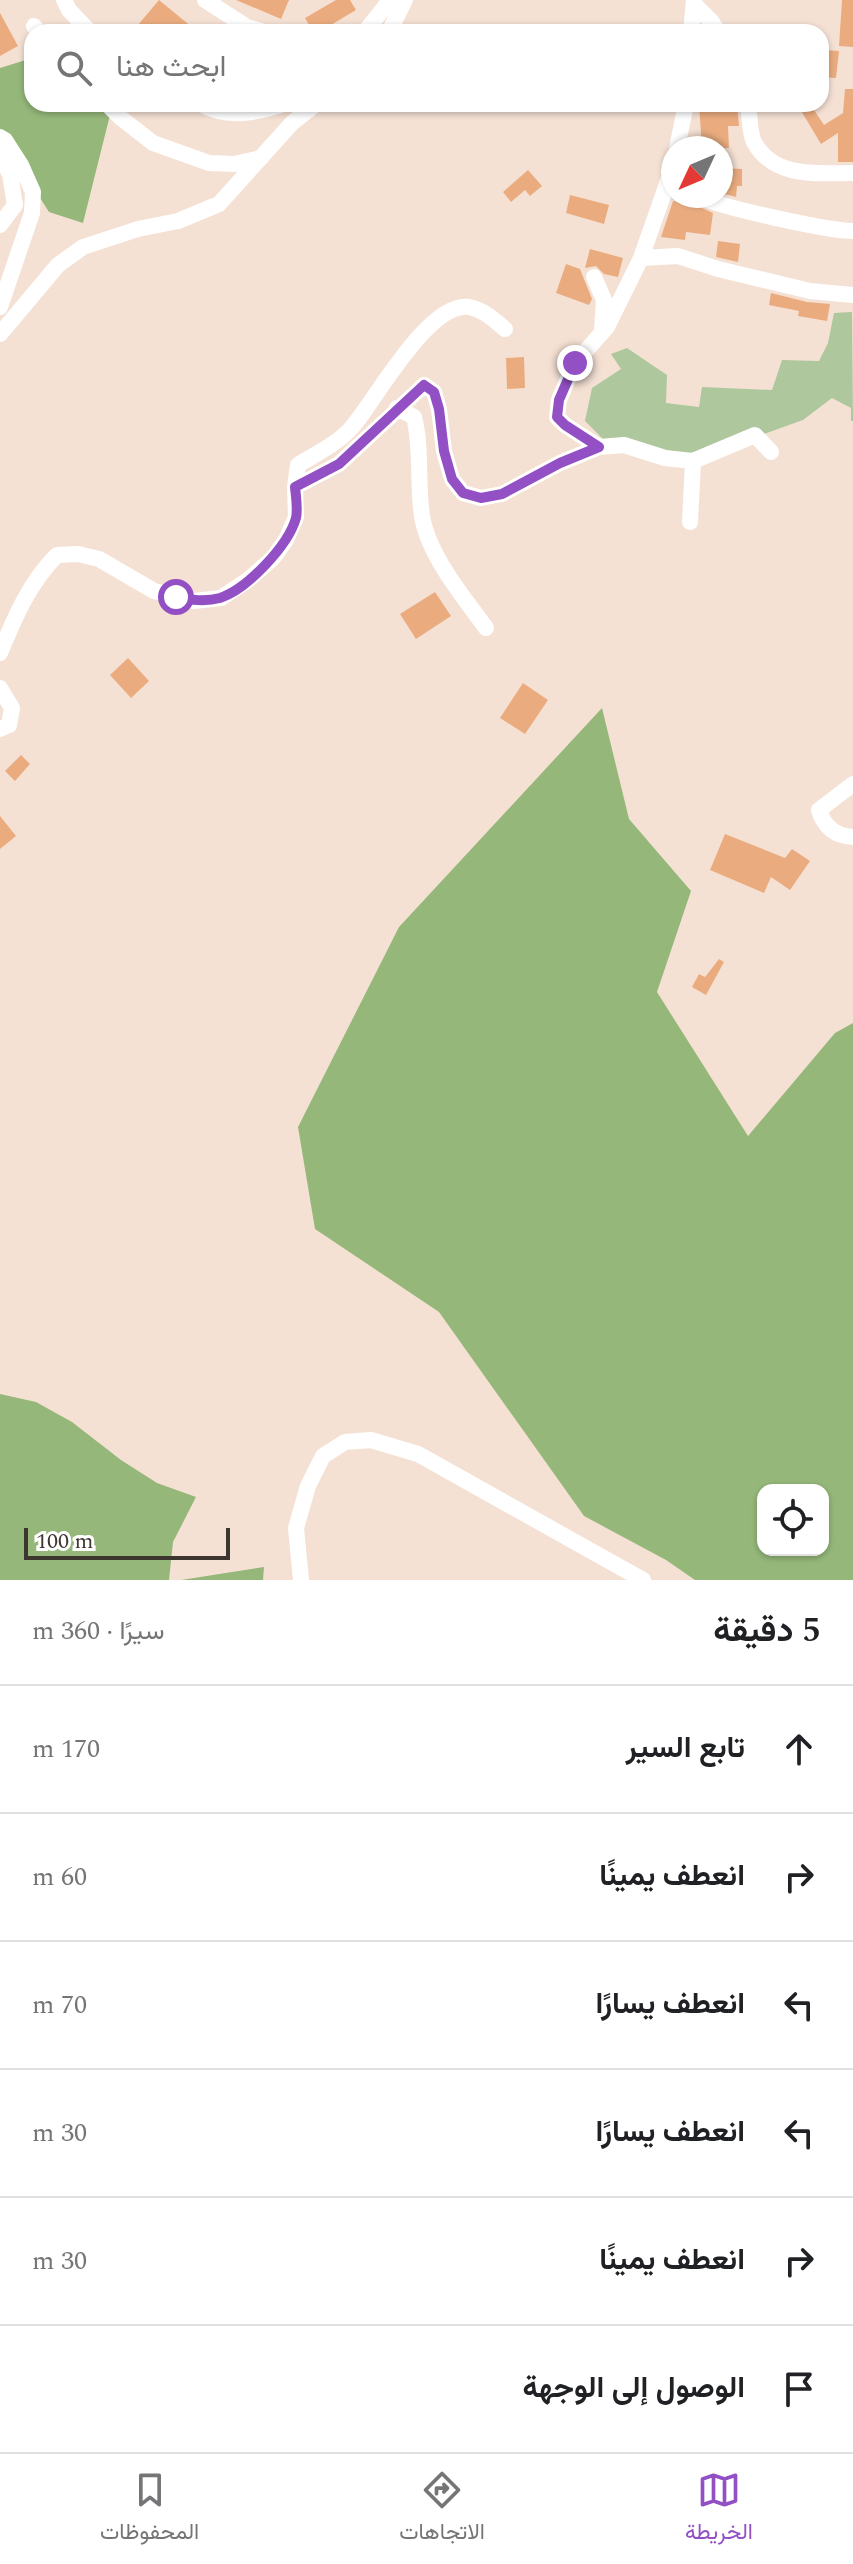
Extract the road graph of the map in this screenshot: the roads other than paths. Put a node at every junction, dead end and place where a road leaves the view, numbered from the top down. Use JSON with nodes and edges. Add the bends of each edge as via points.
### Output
{"nodes":[{"id":1,"x":64,"y":0,"type":"edge"},
{"id":2,"x":205,"y":0,"type":"edge"},
{"id":3,"x":390,"y":0,"type":"edge"},
{"id":4,"x":405,"y":0,"type":"edge"},
{"id":5,"x":694,"y":2,"type":"edge"},
{"id":6,"x":82,"y":24,"type":"edge"},
{"id":7,"x":242,"y":24,"type":"edge"},
{"id":8,"x":371,"y":24,"type":"edge"},
{"id":9,"x":393,"y":24,"type":"edge"},
{"id":10,"x":692,"y":24,"type":"edge"},
{"id":11,"x":713,"y":24,"type":"edge"},
{"id":12,"x":116,"y":112,"type":"edge"},
{"id":13,"x":232,"y":112,"type":"edge"},
{"id":14,"x":252,"y":112,"type":"edge"},
{"id":15,"x":306,"y":112,"type":"edge"},
{"id":16,"x":684,"y":112,"type":"edge"},
{"id":17,"x":749,"y":112,"type":"edge"},
{"id":18,"x":682,"y":125,"type":"junction"},
{"id":19,"x":680,"y":136,"type":"edge"},
{"id":20,"x":685,"y":136,"type":"edge"},
{"id":21,"x":0,"y":137,"type":"edge"},
{"id":22,"x":0,"y":156,"type":"edge"},
{"id":23,"x":261,"y":158,"type":"junction"},
{"id":24,"x":853,"y":173,"type":"edge"},
{"id":25,"x":661,"y":201,"type":"edge"},
{"id":26,"x":733,"y":207,"type":"edge"},
{"id":27,"x":0,"y":225,"type":"edge"},
{"id":28,"x":853,"y":231,"type":"edge"},
{"id":29,"x":641,"y":258,"type":"junction"},
{"id":30,"x":594,"y":277,"type":"dead end"},
{"id":31,"x":853,"y":295,"type":"edge"},
{"id":32,"x":0,"y":307,"type":"edge"},
{"id":33,"x":505,"y":329,"type":"dead end"},
{"id":34,"x":601,"y":333,"type":"junction"},
{"id":35,"x":0,"y":334,"type":"edge"},
{"id":36,"x":397,"y":408,"type":"junction"},
{"id":37,"x":599,"y":447,"type":"junction"},
{"id":38,"x":771,"y":452,"type":"dead end"},
{"id":39,"x":693,"y":461,"type":"junction"},
{"id":40,"x":295,"y":487,"type":"junction"},
{"id":41,"x":690,"y":522,"type":"dead end"},
{"id":42,"x":486,"y":628,"type":"dead end"},
{"id":43,"x":0,"y":653,"type":"edge"},
{"id":44,"x":0,"y":688,"type":"edge"},
{"id":45,"x":0,"y":729,"type":"edge"},
{"id":46,"x":853,"y":784,"type":"edge"},
{"id":47,"x":853,"y":837,"type":"edge"},
{"id":48,"x":301,"y":1580,"type":"edge"},
{"id":49,"x":643,"y":1580,"type":"edge"}],
"edges":[{"from":1,"to":6,"type":"street"},
{"from":2,"to":7,"type":"street"},
{"from":3,"to":8,"type":"street"},
{"from":4,"to":9,"type":"street"},
{"from":5,"to":10,"type":"street"},
{"from":5,"to":11,"type":"street"},
{"from":12,"to":23,"type":"street","via":[[153,143],[209,163]]},
{"from":13,"to":14,"type":"street"},
{"from":15,"to":23,"type":"street"},
{"from":16,"to":18,"type":"street"},
{"from":17,"to":24,"type":"street","via":[[754,141],[773,164],[801,173]]},
{"from":18,"to":19,"type":"street"},
{"from":18,"to":20,"type":"street"},
{"from":21,"to":32,"type":"street","via":[[33,192],[32,213]]},
{"from":22,"to":27,"type":"street","via":[[10,174],[15,205]]},
{"from":23,"to":35,"type":"street","via":[[219,204],[83,247],[58,265]]},
{"from":25,"to":29,"type":"street"},
{"from":26,"to":28,"type":"street"},
{"from":29,"to":31,"type":"street","via":[[678,256],[810,291]]},
{"from":29,"to":34,"type":"street"},
{"from":30,"to":34,"type":"street","via":[[604,300]]},
{"from":33,"to":40,"type":"street","via":[[486,312],[466,306],[445,313],[427,328],[354,425],[298,465]]},
{"from":34,"to":37,"type":"street","via":[[575,363],[557,417]]},
{"from":36,"to":37,"type":"street","via":[[424,385],[434,392],[452,479],[463,493],[481,498],[502,494]]},
{"from":36,"to":40,"type":"street","via":[[339,464]]},
{"from":36,"to":42,"type":"street","via":[[414,417],[418,432],[422,516],[430,544]]},
{"from":37,"to":39,"type":"street","via":[[624,445]]},
{"from":38,"to":39,"type":"street","via":[[755,435]]},
{"from":39,"to":41,"type":"street"},
{"from":40,"to":43,"type":"street","via":[[296,517],[286,540],[273,558],[221,598],[194,601],[154,591],[99,559],[57,555],[26,593]]},
{"from":44,"to":45,"type":"street","via":[[12,708],[9,725]]},
{"from":46,"to":47,"type":"street","via":[[819,810],[823,823],[841,836]]},
{"from":48,"to":49,"type":"street","via":[[296,1528],[308,1486],[323,1456],[345,1442],[371,1440],[418,1454]]}]}
